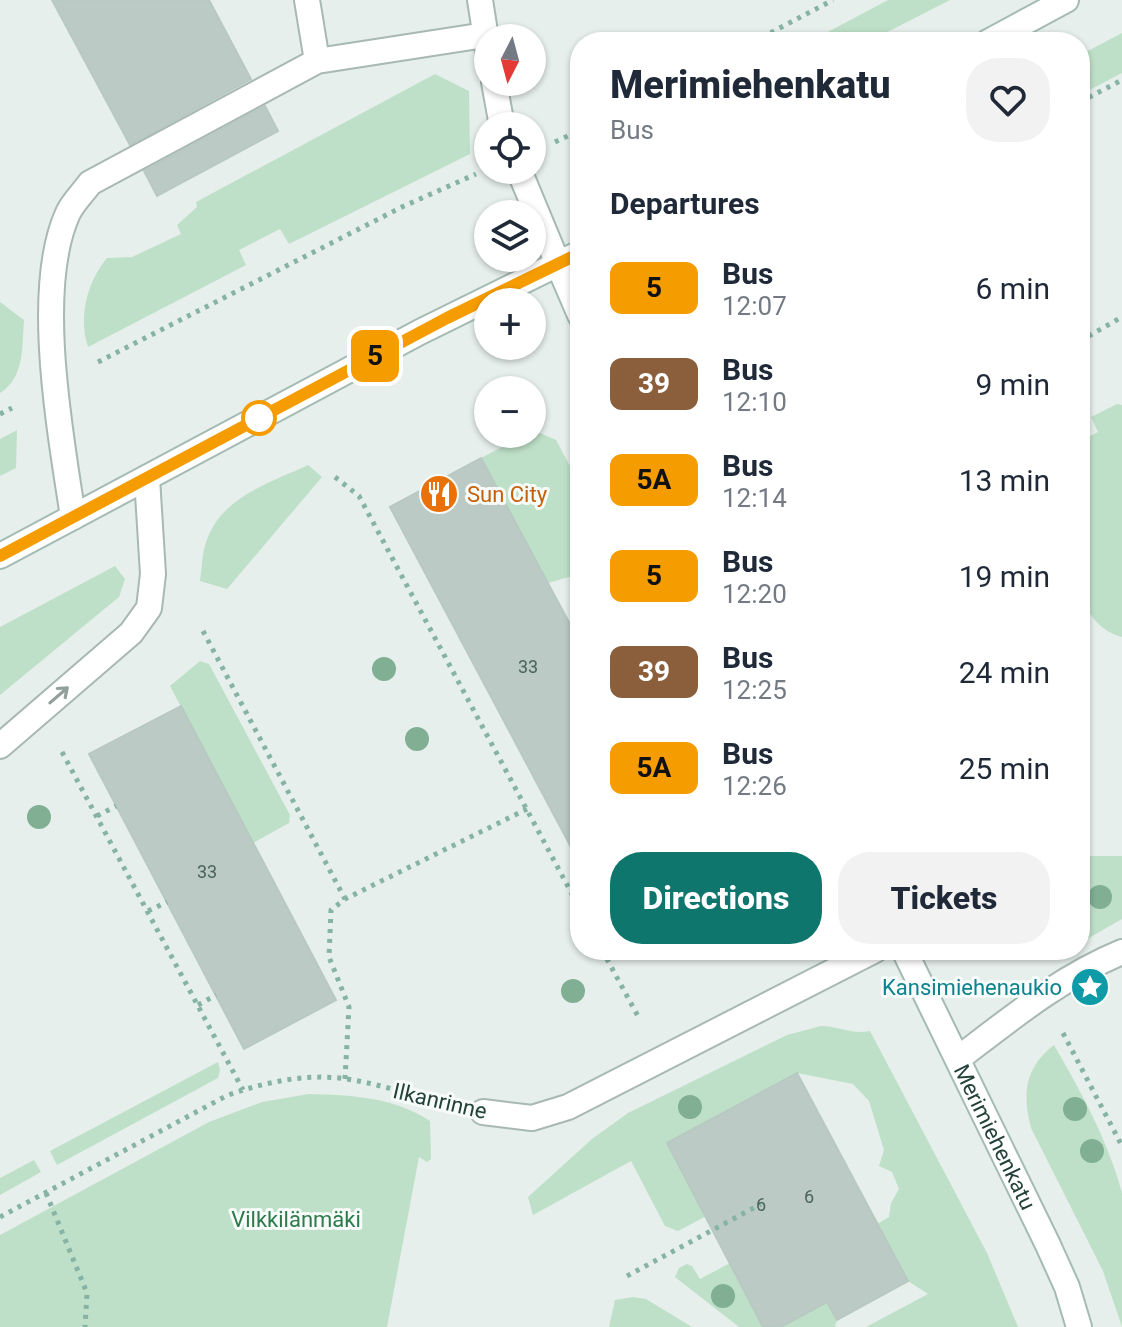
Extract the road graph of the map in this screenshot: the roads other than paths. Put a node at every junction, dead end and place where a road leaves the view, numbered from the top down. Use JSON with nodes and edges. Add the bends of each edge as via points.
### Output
{"nodes":[{"id":1,"x":307,"y":0,"type":"edge"},
{"id":2,"x":480,"y":0,"type":"edge"},
{"id":3,"x":1066,"y":0,"type":"edge"},
{"id":4,"x":483,"y":24,"type":"edge"},
{"id":5,"x":1007,"y":32,"type":"edge"},
{"id":6,"x":474,"y":44,"type":"edge"},
{"id":7,"x":317,"y":61,"type":"junction"},
{"id":8,"x":527,"y":184,"type":"edge"},
{"id":9,"x":569,"y":259,"type":"edge"},
{"id":10,"x":147,"y":478,"type":"junction"},
{"id":11,"x":73,"y":517,"type":"junction"},
{"id":12,"x":0,"y":556,"type":"edge"},
{"id":13,"x":0,"y":746,"type":"edge"},
{"id":14,"x":1122,"y":952,"type":"edge"},
{"id":15,"x":855,"y":960,"type":"edge"},
{"id":16,"x":909,"y":960,"type":"edge"},
{"id":17,"x":959,"y":1058,"type":"junction"},
{"id":18,"x":483,"y":1112,"type":"road end"},
{"id":19,"x":1079,"y":1327,"type":"edge"}],
"edges":[{"from":1,"to":7,"type":"street"},
{"from":2,"to":4,"type":"street"},
{"from":3,"to":5,"type":"street"},
{"from":6,"to":7,"type":"street"},
{"from":7,"to":11,"type":"street","via":[[90,183],[69,211],[56,251],[54,385]]},
{"from":8,"to":9,"type":"street"},
{"from":9,"to":10,"type":"street"},
{"from":10,"to":11,"type":"street"},
{"from":13,"to":10,"type":"street","one_way":true,"via":[[131,633],[149,608],[153,574]]},
{"from":11,"to":12,"type":"street"},
{"from":14,"to":17,"type":"street","via":[[1042,995]]},
{"from":15,"to":18,"type":"street","name":"Ilkanrinne","via":[[568,1107],[532,1118]]},
{"from":16,"to":17,"type":"street","name":"Merimiehenkatu"},
{"from":17,"to":19,"type":"street","name":"Merimiehenkatu","via":[[1067,1287]]}]}
